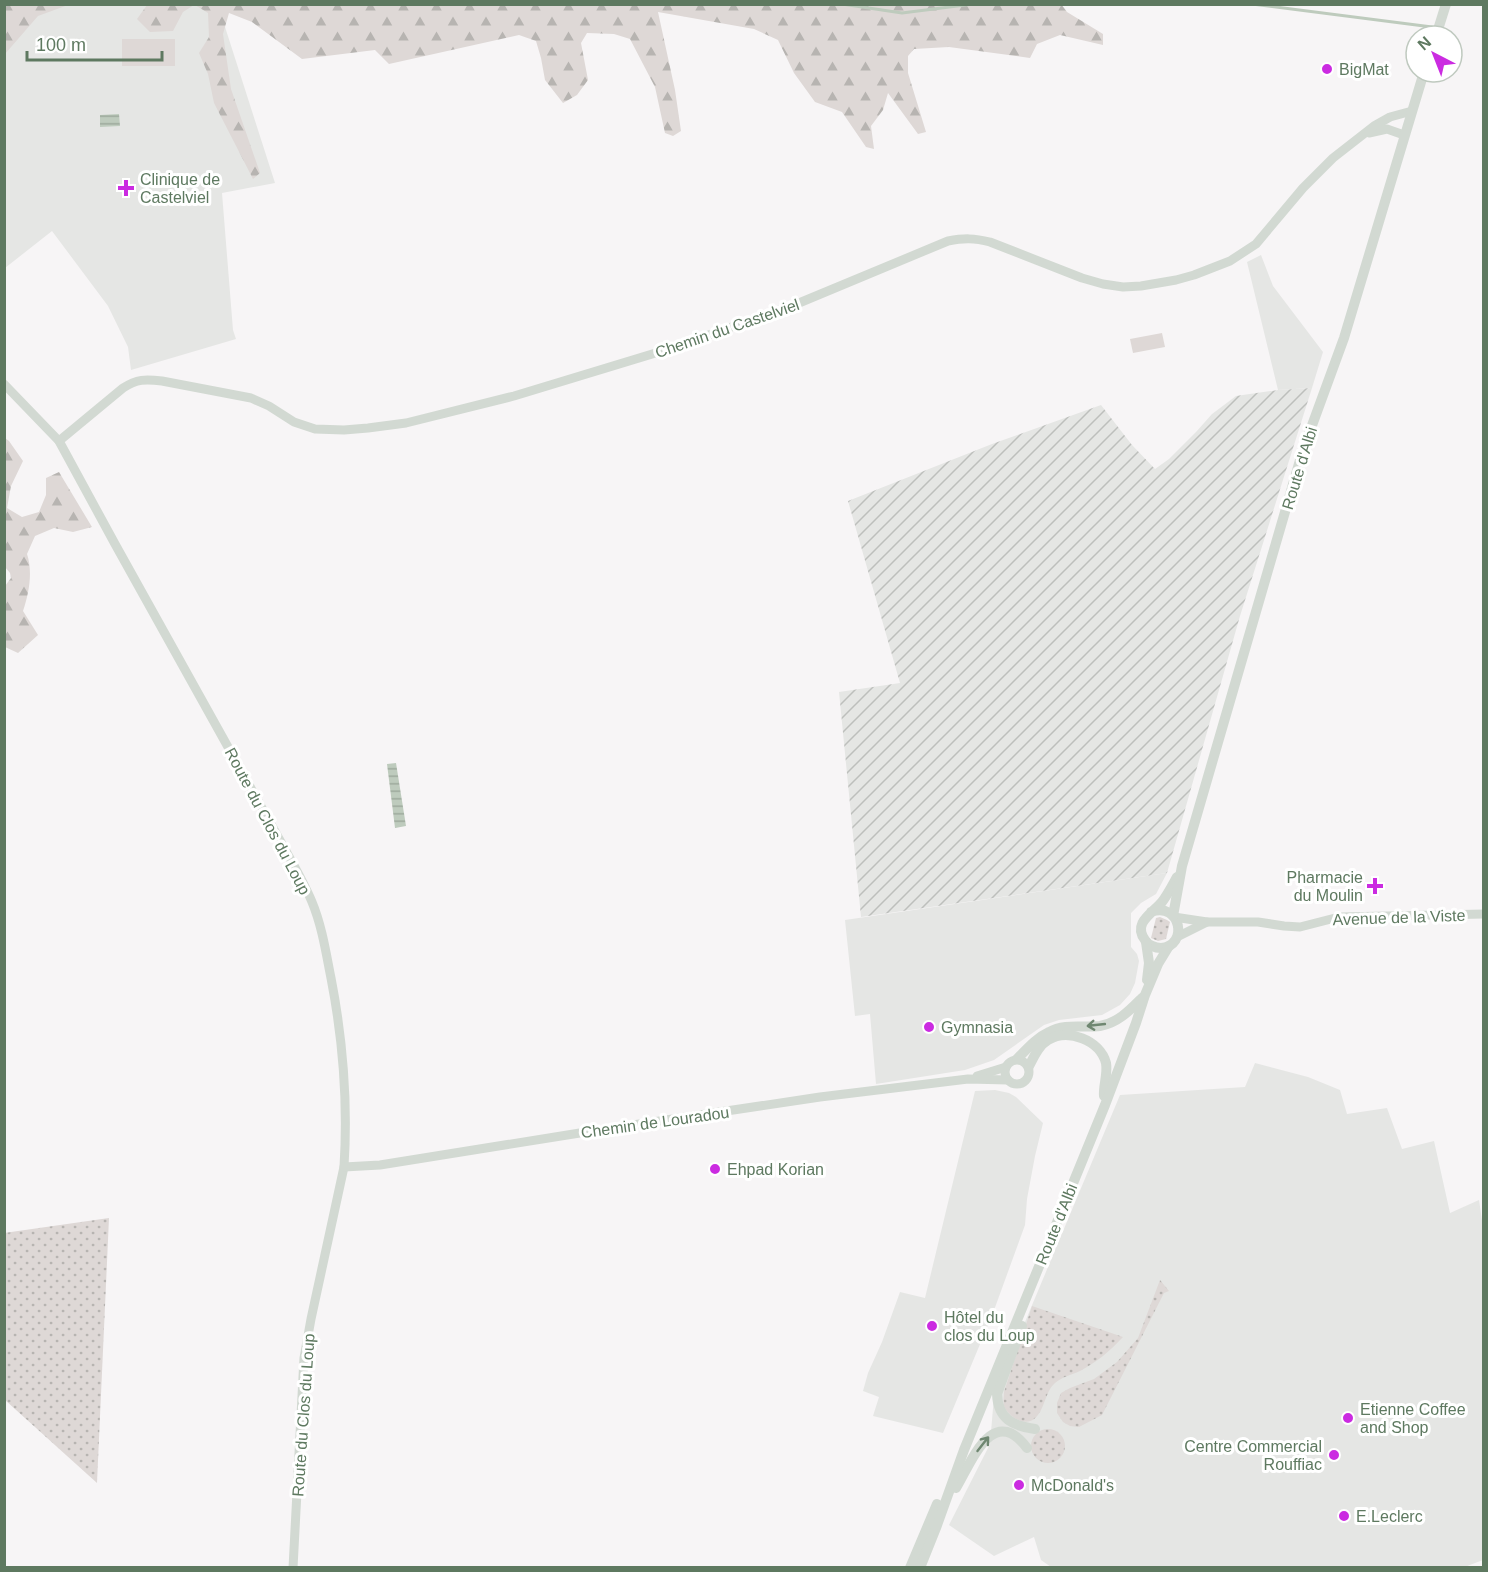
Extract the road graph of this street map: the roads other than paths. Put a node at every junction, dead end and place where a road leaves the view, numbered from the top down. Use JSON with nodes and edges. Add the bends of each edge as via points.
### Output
{"nodes":[{"id":1,"x":1446,"y":4,"type":"edge"},
{"id":2,"x":1440,"y":24,"type":"edge"},
{"id":3,"x":1420,"y":84,"type":"edge"},
{"id":4,"x":1412,"y":111,"type":"junction"},
{"id":5,"x":1404,"y":135,"type":"junction"},
{"id":6,"x":1358,"y":137,"type":"junction"},
{"id":7,"x":4,"y":384,"type":"edge"},
{"id":8,"x":59,"y":441,"type":"junction"},
{"id":9,"x":1182,"y":866,"type":"junction"},
{"id":10,"x":1151,"y":912,"type":"junction"},
{"id":11,"x":1484,"y":914,"type":"edge"},
{"id":12,"x":1174,"y":916,"type":"junction"},
{"id":13,"x":1208,"y":922,"type":"junction"},
{"id":14,"x":1146,"y":942,"type":"junction"},
{"id":15,"x":1173,"y":942,"type":"junction"},
{"id":16,"x":1145,"y":995,"type":"junction"},
{"id":17,"x":1017,"y":1059,"type":"junction"},
{"id":18,"x":1029,"y":1066,"type":"junction"},
{"id":19,"x":1006,"y":1067,"type":"junction"},
{"id":20,"x":968,"y":1079,"type":"junction"},
{"id":21,"x":1008,"y":1080,"type":"junction"},
{"id":22,"x":1105,"y":1105,"type":"junction"},
{"id":23,"x":344,"y":1167,"type":"junction"},
{"id":24,"x":1040,"y":1262,"type":"junction"},
{"id":25,"x":1035,"y":1429,"type":"dead end"},
{"id":26,"x":1027,"y":1448,"type":"dead end"},
{"id":27,"x":964,"y":1450,"type":"junction"},
{"id":28,"x":942,"y":1511,"type":"junction"},
{"id":29,"x":293,"y":1568,"type":"edge"},
{"id":30,"x":910,"y":1568,"type":"edge"},
{"id":31,"x":920,"y":1568,"type":"edge"}],
"edges":[{"from":1,"to":2,"type":"main road"},
{"from":3,"to":4,"type":"main road","name":"Route d'Albi"},
{"from":4,"to":5,"type":"main road","name":"Route d'Albi"},
{"from":4,"to":6,"type":"street","name":"Chemin du Castelviel","via":[[1390,117]]},
{"from":5,"to":6,"type":"street","name":"Chemin du Castelviel","via":[[1387,129]]},
{"from":5,"to":9,"type":"main road","name":"Route d'Albi","via":[[1344,338],[1303,450]]},
{"from":6,"to":8,"type":"street","name":"Chemin du Castelviel","via":[[1303,188],[1256,244],[1230,261],[1176,280],[1124,287],[1103,284],[990,242],[961,238],[800,303],[672,348],[514,396],[406,423],[315,429],[251,398],[147,379],[123,388]]},
{"from":7,"to":8,"type":"street","name":"Route du Clos du Loup"},
{"from":8,"to":23,"type":"street","name":"Route du Clos du Loup","via":[[312,903],[326,953],[342,1048]]},
{"from":9,"to":10,"type":"main road","name":"Route d'Albi","via":[[1167,895]]},
{"from":9,"to":12,"type":"main road","name":"Route d'Albi"},
{"from":10,"to":12,"type":"main road","via":[[1160,910]]},
{"from":10,"to":14,"type":"main road","via":[[1141,927]]},
{"from":11,"to":13,"type":"street","name":"Avenue de la Viste","via":[[1339,917],[1300,927]]},
{"from":12,"to":13,"type":"street","name":"Avenue de la Viste"},
{"from":12,"to":15,"type":"main road","via":[[1179,927]]},
{"from":13,"to":15,"type":"street","name":"Avenue de la Viste"},
{"from":14,"to":15,"type":"main road","via":[[1155,947]]},
{"from":14,"to":16,"type":"main road","name":"Route d'Albi","via":[[1149,963]]},
{"from":15,"to":16,"type":"main road","name":"Route d'Albi"},
{"from":16,"to":17,"type":"main road","one_way":true,"via":[[1108,1024],[1050,1031]]},
{"from":16,"to":22,"type":"main road","name":"Route d'Albi"},
{"from":17,"to":18,"type":"street"},
{"from":17,"to":19,"type":"street"},
{"from":18,"to":21,"type":"street","via":[[1025,1081],[1016,1084]]},
{"from":18,"to":22,"type":"main road","via":[[1038,1048],[1048,1040],[1065,1035],[1079,1037],[1102,1054]]},
{"from":19,"to":20,"type":"street"},
{"from":19,"to":21,"type":"street"},
{"from":20,"to":21,"type":"street"},
{"from":20,"to":23,"type":"street","name":"Chemin de Louradou","via":[[820,1097],[380,1165]]},
{"from":22,"to":24,"type":"main road","name":"Route d'Albi"},
{"from":23,"to":29,"type":"street","name":"Route du Clos du Loup","via":[[304,1359]]},
{"from":24,"to":25,"type":"main road","via":[[998,1394],[1000,1411],[1006,1418]]},
{"from":24,"to":27,"type":"main road","name":"Route d'Albi"},
{"from":28,"to":26,"type":"main road","one_way":true,"via":[[988,1437],[1007,1432]]},
{"from":27,"to":28,"type":"main road","name":"Route d'Albi"},
{"from":27,"to":30,"type":"main road","name":"Route d'Albi"},
{"from":28,"to":31,"type":"main road","name":"Route d'Albi"}]}
